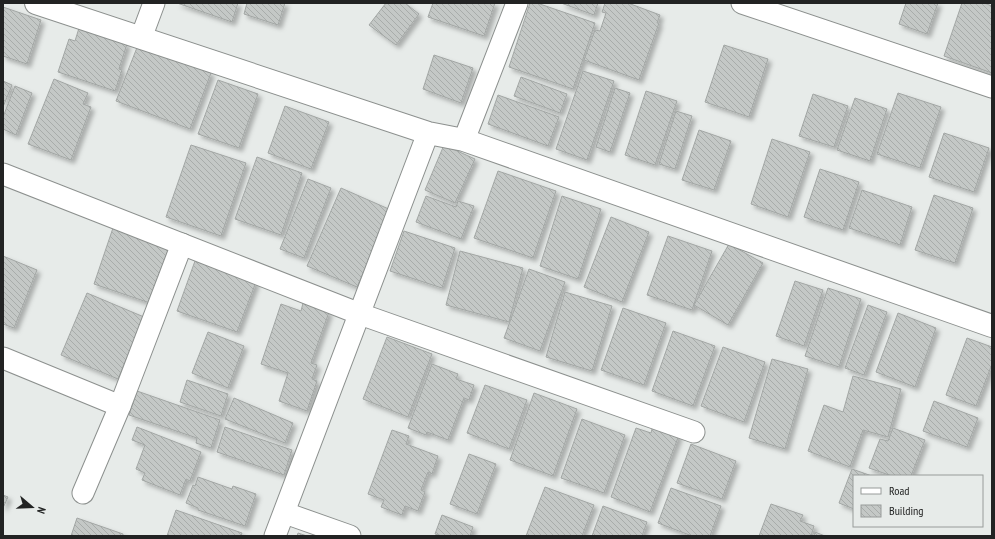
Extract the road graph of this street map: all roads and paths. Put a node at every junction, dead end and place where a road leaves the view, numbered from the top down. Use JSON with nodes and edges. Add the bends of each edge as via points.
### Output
{"nodes":[{"id":1,"x":36,"y":3,"type":"edge"},
{"id":2,"x":154,"y":3,"type":"edge"},
{"id":3,"x":517,"y":3,"type":"edge"},
{"id":4,"x":742,"y":3,"type":"edge"},
{"id":5,"x":141,"y":38,"type":"junction"},
{"id":6,"x":992,"y":87,"type":"edge"},
{"id":7,"x":428,"y":133,"type":"junction"},
{"id":8,"x":464,"y":140,"type":"junction"},
{"id":9,"x":3,"y":174,"type":"edge"},
{"id":10,"x":182,"y":244,"type":"junction"},
{"id":11,"x":360,"y":314,"type":"junction"},
{"id":12,"x":992,"y":326,"type":"edge"},
{"id":13,"x":3,"y":358,"type":"edge"},
{"id":14,"x":120,"y":406,"type":"junction"},
{"id":15,"x":694,"y":432,"type":"dead end"},
{"id":16,"x":83,"y":493,"type":"dead end"},
{"id":17,"x":285,"y":513,"type":"junction"},
{"id":18,"x":275,"y":536,"type":"edge"},
{"id":19,"x":350,"y":536,"type":"edge"}],
"edges":[{"from":1,"to":5,"type":"street"},
{"from":2,"to":5,"type":"street"},
{"from":3,"to":8,"type":"street"},
{"from":4,"to":6,"type":"street"},
{"from":5,"to":7,"type":"street"},
{"from":7,"to":8,"type":"street"},
{"from":7,"to":11,"type":"street"},
{"from":8,"to":12,"type":"street"},
{"from":9,"to":10,"type":"street"},
{"from":10,"to":11,"type":"street"},
{"from":10,"to":14,"type":"street"},
{"from":11,"to":15,"type":"street"},
{"from":11,"to":17,"type":"street"},
{"from":13,"to":14,"type":"street"},
{"from":14,"to":16,"type":"street"},
{"from":17,"to":18,"type":"street"},
{"from":17,"to":19,"type":"street"}]}
